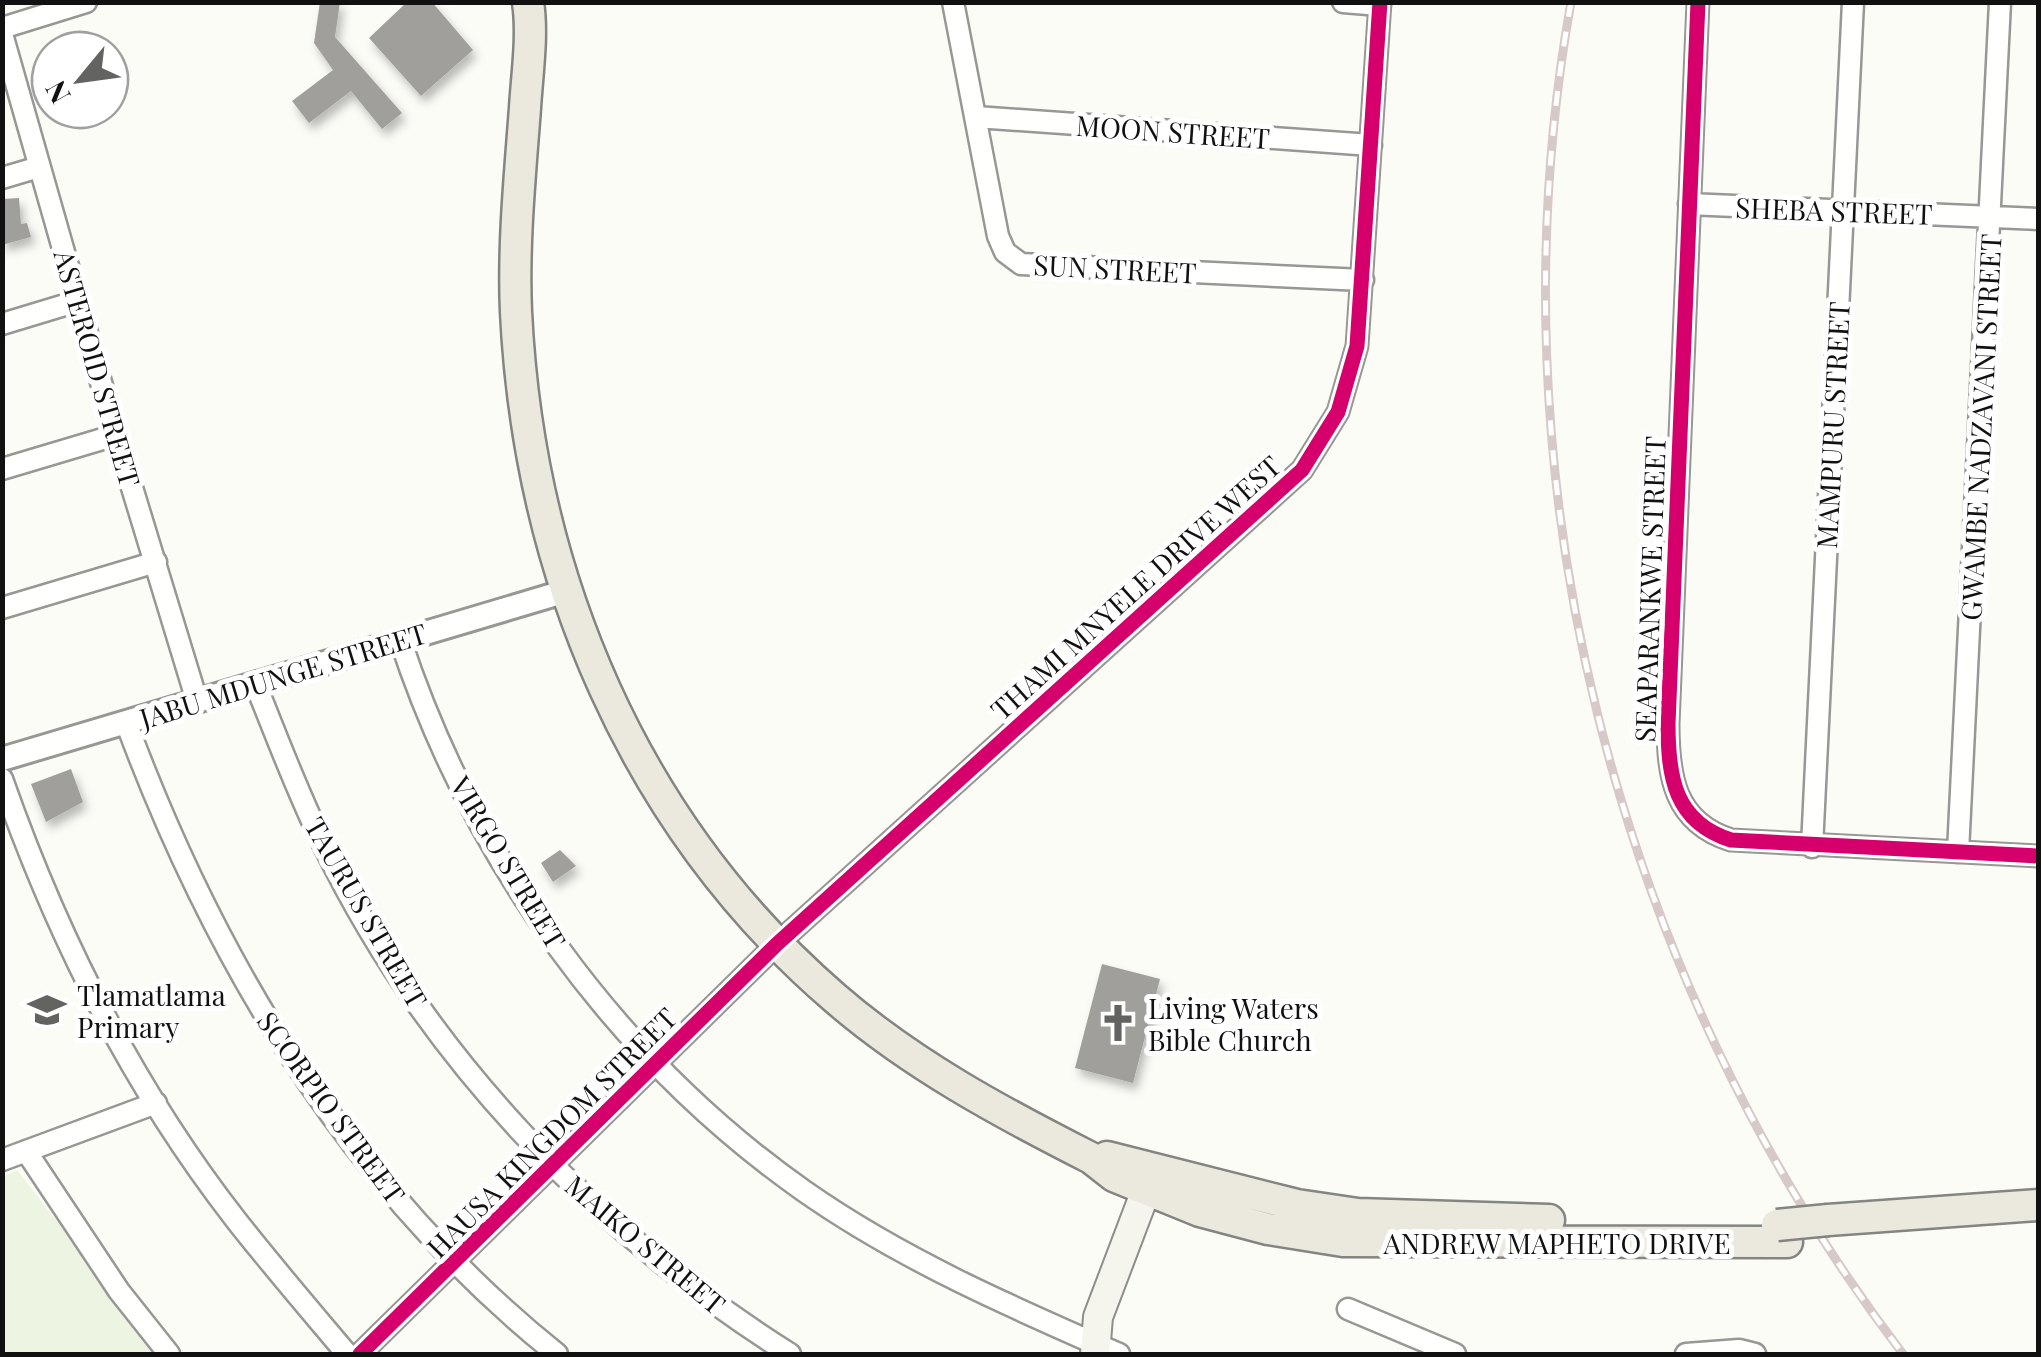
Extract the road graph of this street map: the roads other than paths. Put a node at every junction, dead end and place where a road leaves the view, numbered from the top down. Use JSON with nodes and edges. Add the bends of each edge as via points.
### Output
{"nodes":[{"id":1,"x":86,"y":2,"type":"edge"},
{"id":2,"x":528,"y":2,"type":"edge"},
{"id":3,"x":953,"y":2,"type":"edge"},
{"id":4,"x":1343,"y":2,"type":"edge"},
{"id":5,"x":1698,"y":2,"type":"edge"},
{"id":6,"x":1853,"y":2,"type":"edge"},
{"id":7,"x":2000,"y":2,"type":"edge"},
{"id":8,"x":1380,"y":4,"type":"edge"},
{"id":9,"x":2,"y":31,"type":"edge"},
{"id":10,"x":976,"y":117,"type":"junction"},
{"id":11,"x":1371,"y":145,"type":"junction"},
{"id":12,"x":39,"y":167,"type":"junction"},
{"id":13,"x":2,"y":178,"type":"edge"},
{"id":14,"x":1690,"y":204,"type":"junction"},
{"id":15,"x":1842,"y":210,"type":"junction"},
{"id":16,"x":1990,"y":217,"type":"junction"},
{"id":17,"x":2038,"y":220,"type":"edge"},
{"id":18,"x":1364,"y":280,"type":"junction"},
{"id":19,"x":78,"y":302,"type":"junction"},
{"id":20,"x":2,"y":324,"type":"edge"},
{"id":21,"x":116,"y":435,"type":"junction"},
{"id":22,"x":2,"y":468,"type":"edge"},
{"id":23,"x":156,"y":562,"type":"junction"},
{"id":24,"x":564,"y":592,"type":"junction"},
{"id":25,"x":2,"y":608,"type":"edge"},
{"id":26,"x":400,"y":639,"type":"junction"},
{"id":27,"x":254,"y":683,"type":"junction"},
{"id":28,"x":198,"y":701,"type":"junction"},
{"id":29,"x":126,"y":722,"type":"junction"},
{"id":30,"x":2,"y":759,"type":"edge"},
{"id":31,"x":2,"y":779,"type":"edge"},
{"id":32,"x":1812,"y":847,"type":"junction"},
{"id":33,"x":1958,"y":852,"type":"junction"},
{"id":34,"x":2038,"y":856,"type":"edge"},
{"id":35,"x":777,"y":944,"type":"junction"},
{"id":36,"x":654,"y":1064,"type":"junction"},
{"id":37,"x":156,"y":1103,"type":"junction"},
{"id":38,"x":26,"y":1151,"type":"junction"},
{"id":39,"x":2,"y":1160,"type":"edge"},
{"id":40,"x":552,"y":1166,"type":"junction"},
{"id":41,"x":1150,"y":1180,"type":"junction"},
{"id":42,"x":2038,"y":1205,"type":"edge"},
{"id":43,"x":2038,"y":1226,"type":"edge"},
{"id":44,"x":1830,"y":1229,"type":"junction"},
{"id":45,"x":454,"y":1263,"type":"junction"},
{"id":46,"x":1348,"y":1309,"type":"dead end"},
{"id":47,"x":1094,"y":1344,"type":"edge"},
{"id":48,"x":169,"y":1354,"type":"edge"},
{"id":49,"x":347,"y":1354,"type":"edge"},
{"id":50,"x":360,"y":1354,"type":"edge"},
{"id":51,"x":557,"y":1354,"type":"edge"},
{"id":52,"x":790,"y":1354,"type":"edge"},
{"id":53,"x":1454,"y":1354,"type":"edge"},
{"id":54,"x":1686,"y":1354,"type":"edge"},
{"id":55,"x":1756,"y":1354,"type":"edge"}],
"edges":[{"from":1,"to":9,"type":"street"},
{"from":2,"to":24,"type":"main road","name":"ANDREW MAPHETO DRIVE","via":[[516,307],[540,502]]},
{"from":3,"to":10,"type":"street","name":"SUN STREET"},
{"from":4,"to":8,"type":"street"},
{"from":5,"to":14,"type":"street","name":"SEAPARANKWE STREET"},
{"from":6,"to":15,"type":"street","name":"MAMPURU STREET"},
{"from":7,"to":16,"type":"street","name":"GWAMBE NADZAVANI STREET"},
{"from":8,"to":11,"type":"street","name":"THAMI MNYELE DRIVE WEST"},
{"from":9,"to":12,"type":"street","name":"ASTEROID STREET"},
{"from":10,"to":11,"type":"street","name":"MOON STREET"},
{"from":10,"to":18,"type":"street","name":"SUN STREET","via":[[998,236],[1021,264]]},
{"from":11,"to":18,"type":"street","name":"THAMI MNYELE DRIVE WEST"},
{"from":12,"to":13,"type":"street"},
{"from":12,"to":19,"type":"street","name":"ASTEROID STREET"},
{"from":14,"to":15,"type":"street","name":"SHEBA STREET"},
{"from":14,"to":32,"type":"street","name":"SEAPARANKWE STREET","via":[[1670,780],[1686,811],[1721,837]]},
{"from":15,"to":16,"type":"street","name":"SHEBA STREET"},
{"from":15,"to":32,"type":"street","name":"MAMPURU STREET"},
{"from":16,"to":17,"type":"street","name":"SHEBA STREET"},
{"from":16,"to":33,"type":"street","name":"GWAMBE NADZAVANI STREET"},
{"from":18,"to":35,"type":"street","name":"THAMI MNYELE DRIVE WEST","via":[[1350,378],[1338,412],[1302,470]]},
{"from":19,"to":20,"type":"street"},
{"from":19,"to":21,"type":"street","name":"ASTEROID STREET"},
{"from":21,"to":22,"type":"street"},
{"from":21,"to":23,"type":"street","name":"ASTEROID STREET"},
{"from":23,"to":25,"type":"street"},
{"from":23,"to":28,"type":"street","name":"ASTEROID STREET"},
{"from":24,"to":26,"type":"street","name":"JABU MDUNGE STREET"},
{"from":24,"to":35,"type":"main road","name":"ANDREW MAPHETO DRIVE","via":[[589,660],[666,802]]},
{"from":26,"to":27,"type":"street","name":"JABU MDUNGE STREET"},
{"from":26,"to":36,"type":"street","name":"VIRGO STREET","via":[[459,782],[508,872],[578,974]]},
{"from":27,"to":28,"type":"street","name":"JABU MDUNGE STREET"},
{"from":27,"to":40,"type":"street","name":"TAURUS STREET","via":[[323,845],[383,951],[438,1031]]},
{"from":28,"to":29,"type":"street","name":"JABU MDUNGE STREET"},
{"from":29,"to":30,"type":"street","name":"JABU MDUNGE STREET"},
{"from":29,"to":45,"type":"street","name":"SCORPIO STREET","via":[[202,907],[262,1014],[321,1102]]},
{"from":31,"to":37,"type":"street","via":[[90,987]]},
{"from":32,"to":33,"type":"street","name":"SEAPARANKWE STREET"},
{"from":33,"to":34,"type":"street","name":"SEAPARANKWE STREET"},
{"from":35,"to":36,"type":"street","name":"HAUSA KINGDOM STREET"},
{"from":35,"to":41,"type":"main road","name":"ANDREW MAPHETO DRIVE","via":[[837,1000],[932,1069],[1092,1158],[1110,1157]]},
{"from":36,"to":40,"type":"street","name":"HAUSA KINGDOM STREET"},
{"from":36,"to":47,"type":"street","name":"VIRGO STREET","via":[[773,1168],[841,1215],[958,1281]]},
{"from":37,"to":38,"type":"street"},
{"from":37,"to":49,"type":"street","via":[[234,1217]]},
{"from":38,"to":39,"type":"street"},
{"from":38,"to":48,"type":"street"},
{"from":40,"to":45,"type":"street","name":"HAUSA KINGDOM STREET"},
{"from":40,"to":52,"type":"street","name":"MAIKO STREET","via":[[659,1262]]},
{"from":41,"to":44,"type":"main road","name":"ANDREW MAPHETO DRIVE","bridge":true,"via":[[1358,1214],[1782,1233]]},
{"from":41,"to":47,"type":"main road"},
{"from":42,"to":44,"type":"main road","name":"ANDREW MAPHETO DRIVE"},
{"from":43,"to":44,"type":"main road","name":"ANDREW MAPHETO DRIVE"},
{"from":45,"to":50,"type":"street","name":"HAUSA KINGDOM STREET"},
{"from":45,"to":51,"type":"street","name":"SCORPIO STREET"},
{"from":46,"to":53,"type":"street"},
{"from":54,"to":55,"type":"street"}]}
